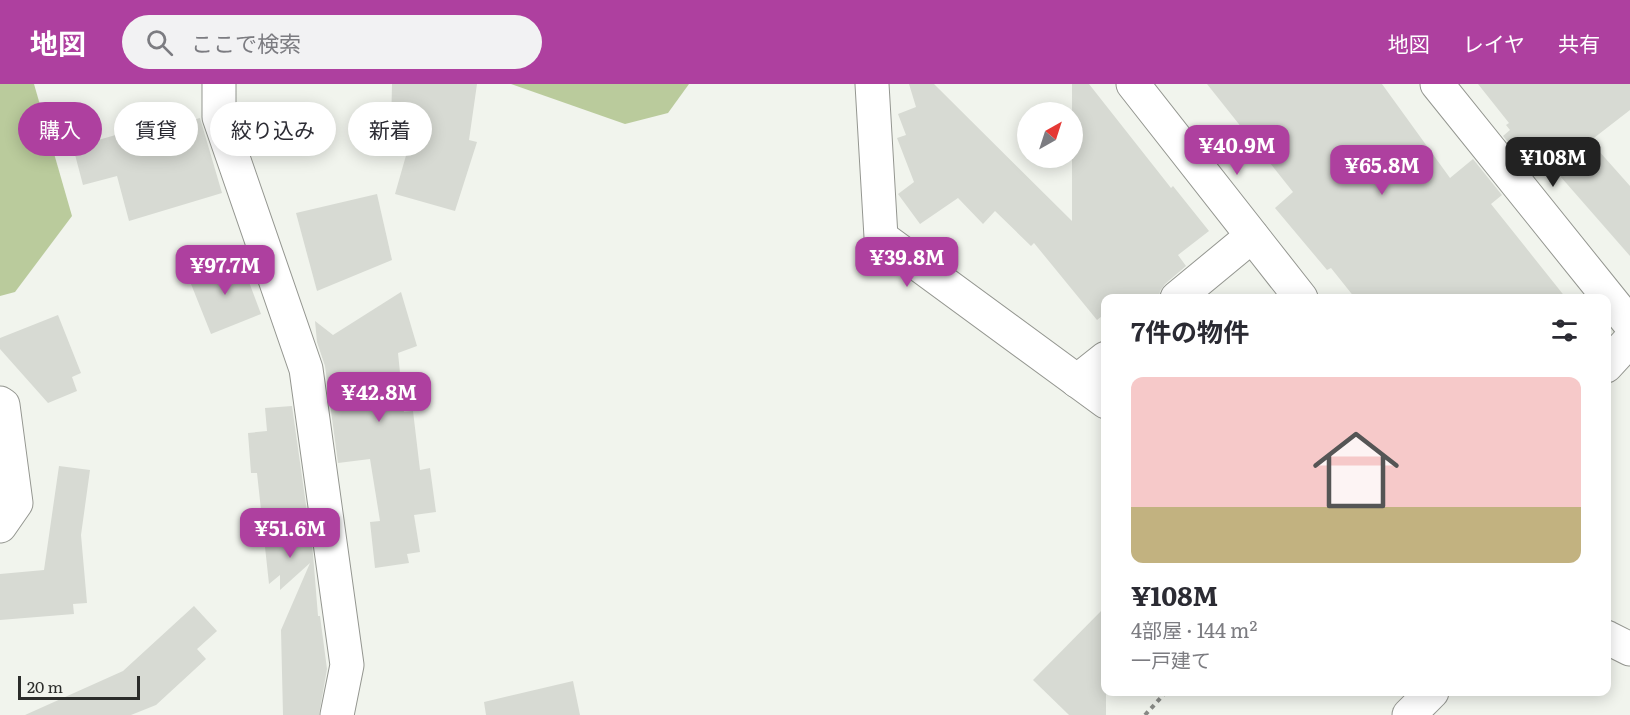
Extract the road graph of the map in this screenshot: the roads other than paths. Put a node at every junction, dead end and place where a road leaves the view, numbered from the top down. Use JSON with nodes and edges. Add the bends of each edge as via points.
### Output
{"nodes":[{"id":1,"x":219,"y":84,"type":"edge"},
{"id":2,"x":872,"y":84,"type":"edge"},
{"id":3,"x":1133,"y":84,"type":"edge"},
{"id":4,"x":1437,"y":84,"type":"edge"},
{"id":5,"x":1252,"y":236,"type":"junction"},
{"id":6,"x":1182,"y":294,"type":"edge"},
{"id":7,"x":1298,"y":294,"type":"edge"},
{"id":8,"x":1606,"y":294,"type":"edge"},
{"id":9,"x":1611,"y":300,"type":"edge"},
{"id":10,"x":1630,"y":324,"type":"edge"},
{"id":11,"x":1630,"y":340,"type":"edge"},
{"id":12,"x":1611,"y":361,"type":"edge"},
{"id":13,"x":1101,"y":362,"type":"edge"},
{"id":14,"x":1077,"y":381,"type":"junction"},
{"id":15,"x":1101,"y":398,"type":"edge"},
{"id":16,"x":0,"y":403,"type":"edge"},
{"id":17,"x":0,"y":526,"type":"edge"},
{"id":18,"x":1611,"y":640,"type":"edge"},
{"id":19,"x":1630,"y":649,"type":"edge"},
{"id":20,"x":1428,"y":696,"type":"edge"},
{"id":21,"x":337,"y":715,"type":"edge"},
{"id":22,"x":1409,"y":715,"type":"edge"}],
"edges":[{"from":1,"to":21,"type":"street","via":[[219,117],[306,369],[347,665]]},
{"from":2,"to":14,"type":"street","via":[[881,237]]},
{"from":3,"to":5,"type":"street"},
{"from":4,"to":8,"type":"street"},
{"from":5,"to":6,"type":"street"},
{"from":5,"to":7,"type":"street"},
{"from":9,"to":10,"type":"street"},
{"from":11,"to":12,"type":"street"},
{"from":13,"to":14,"type":"street"},
{"from":14,"to":15,"type":"street"},
{"from":16,"to":17,"type":"street","via":[[16,503]]},
{"from":18,"to":19,"type":"street"},
{"from":20,"to":22,"type":"street"}]}
